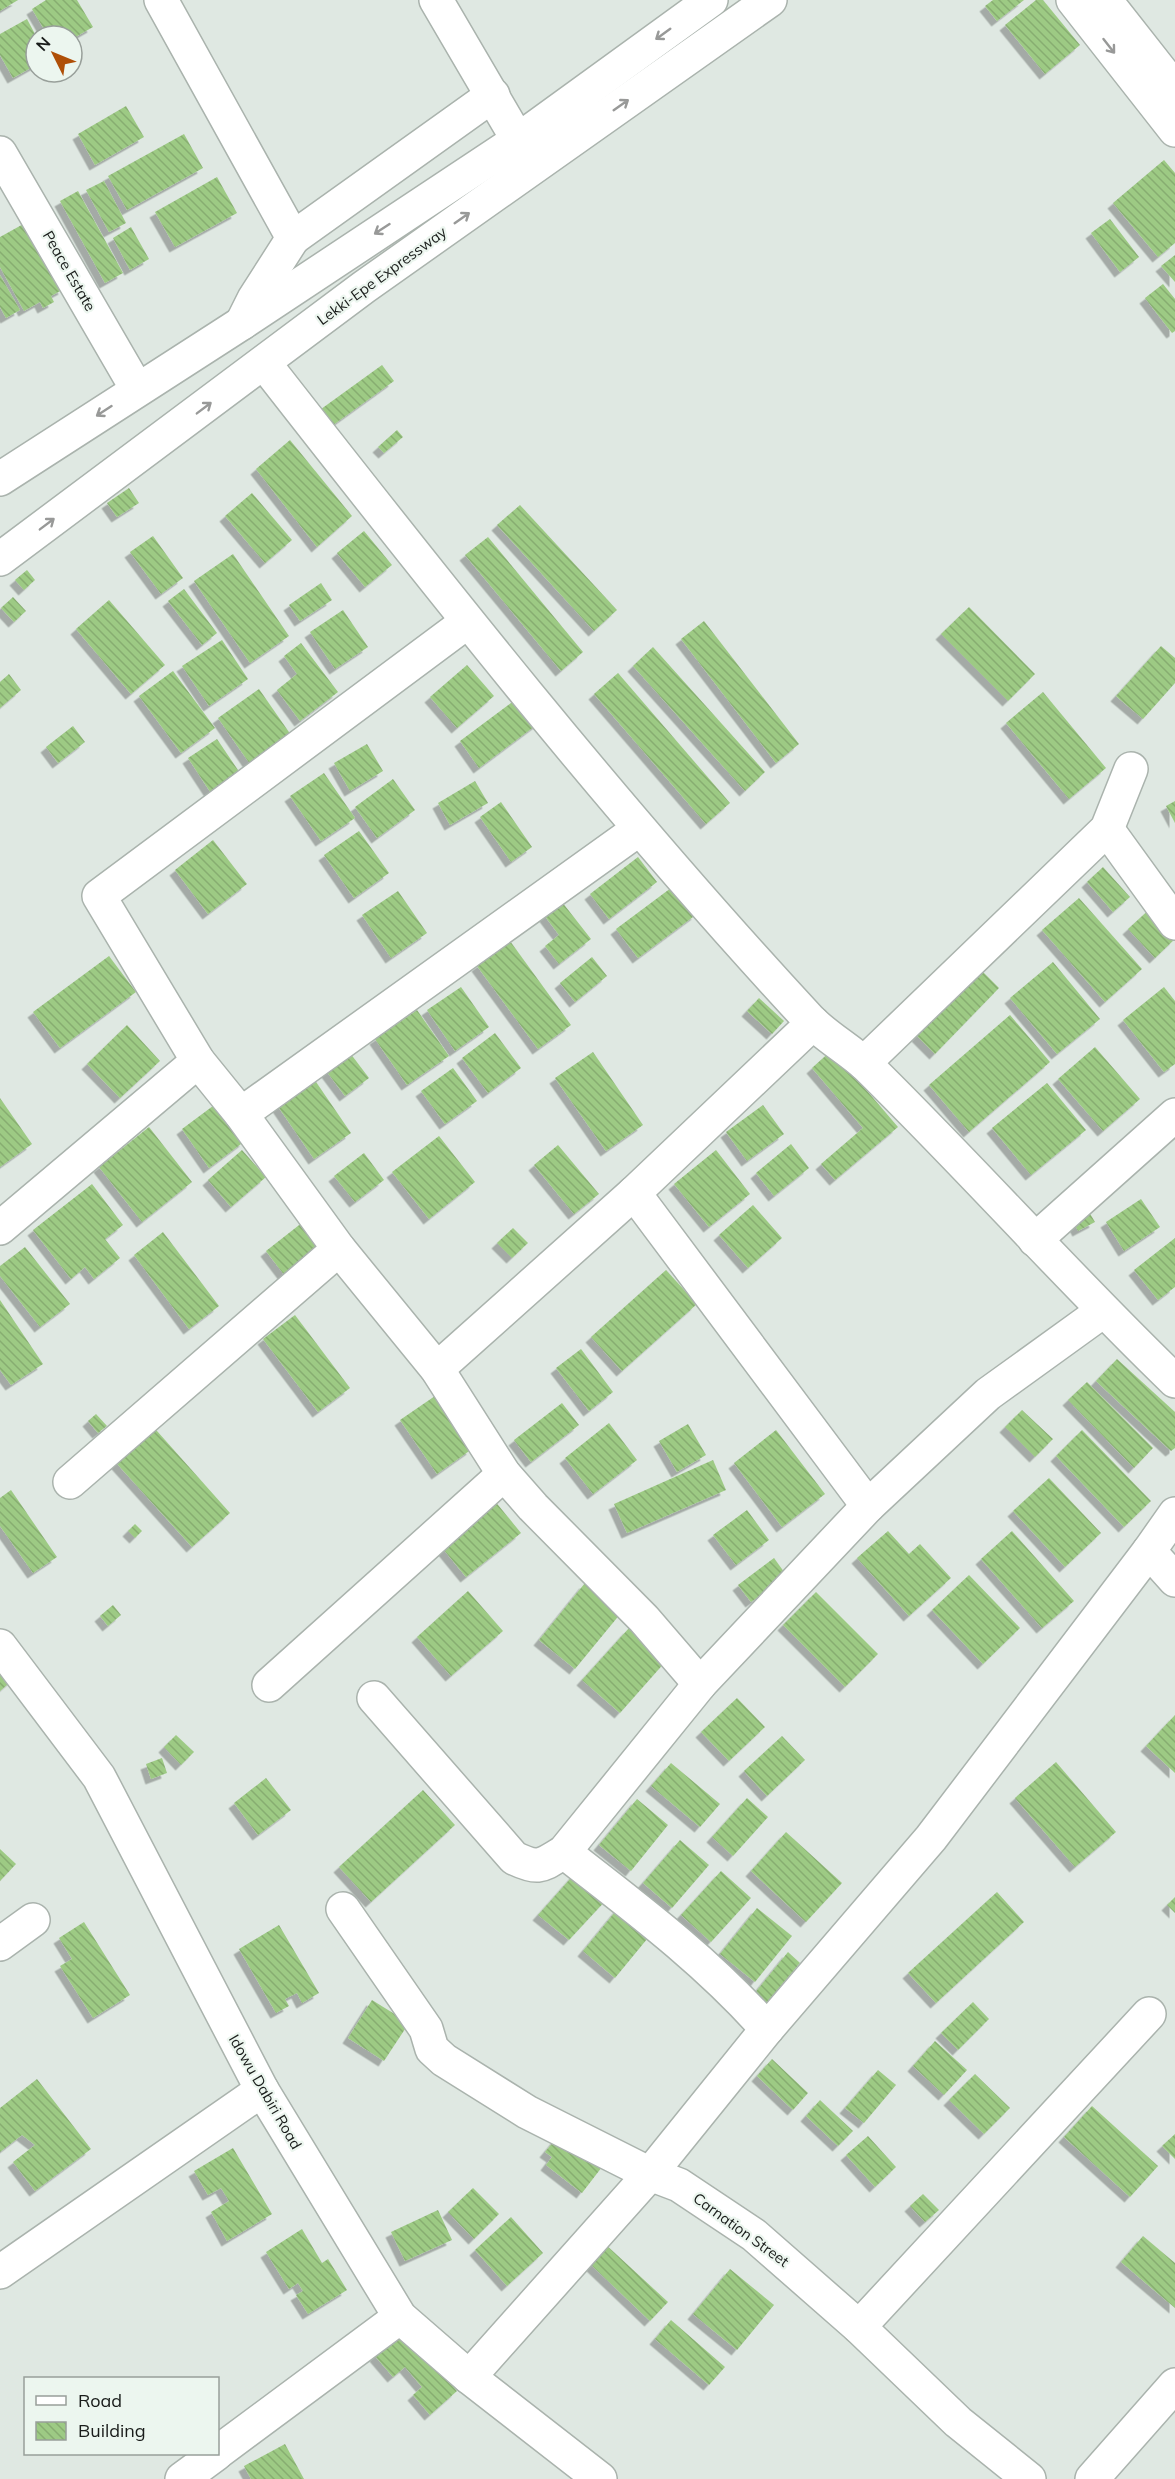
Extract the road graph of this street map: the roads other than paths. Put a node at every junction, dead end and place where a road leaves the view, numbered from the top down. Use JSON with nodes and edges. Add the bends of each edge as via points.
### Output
{"nodes":[{"id":1,"x":161,"y":0,"type":"edge"},
{"id":2,"x":436,"y":0,"type":"edge"},
{"id":3,"x":711,"y":0,"type":"edge"},
{"id":4,"x":770,"y":0,"type":"edge"},
{"id":5,"x":1073,"y":0,"type":"edge"},
{"id":6,"x":1105,"y":0,"type":"edge"},
{"id":7,"x":1139,"y":64,"type":"junction"},
{"id":8,"x":1175,"y":89,"type":"edge"},
{"id":9,"x":493,"y":95,"type":"junction"},
{"id":10,"x":1175,"y":130,"type":"edge"},
{"id":11,"x":518,"y":140,"type":"junction"},
{"id":12,"x":0,"y":153,"type":"edge"},
{"id":13,"x":293,"y":238,"type":"junction"},
{"id":14,"x":242,"y":323,"type":"junction"},
{"id":15,"x":264,"y":363,"type":"junction"},
{"id":16,"x":137,"y":389,"type":"junction"},
{"id":17,"x":0,"y":478,"type":"edge"},
{"id":18,"x":0,"y":559,"type":"edge"},
{"id":19,"x":467,"y":622,"type":"junction"},
{"id":20,"x":1131,"y":769,"type":"dead end"},
{"id":21,"x":639,"y":829,"type":"junction"},
{"id":22,"x":1107,"y":829,"type":"junction"},
{"id":23,"x":1175,"y":923,"type":"edge"},
{"id":24,"x":813,"y":1023,"type":"junction"},
{"id":25,"x":198,"y":1061,"type":"junction"},
{"id":26,"x":864,"y":1063,"type":"junction"},
{"id":27,"x":241,"y":1114,"type":"junction"},
{"id":28,"x":1175,"y":1115,"type":"edge"},
{"id":29,"x":634,"y":1193,"type":"junction"},
{"id":30,"x":0,"y":1228,"type":"edge"},
{"id":31,"x":1035,"y":1240,"type":"junction"},
{"id":32,"x":339,"y":1249,"type":"junction"},
{"id":33,"x":1103,"y":1311,"type":"junction"},
{"id":34,"x":437,"y":1369,"type":"junction"},
{"id":35,"x":1175,"y":1381,"type":"edge"},
{"id":36,"x":504,"y":1474,"type":"junction"},
{"id":37,"x":70,"y":1482,"type":"dead end"},
{"id":38,"x":868,"y":1506,"type":"junction"},
{"id":39,"x":1175,"y":1514,"type":"edge"},
{"id":40,"x":1149,"y":1551,"type":"junction"},
{"id":41,"x":1175,"y":1580,"type":"edge"},
{"id":42,"x":0,"y":1646,"type":"edge"},
{"id":43,"x":700,"y":1684,"type":"junction"},
{"id":44,"x":269,"y":1685,"type":"dead end"},
{"id":45,"x":374,"y":1698,"type":"dead end"},
{"id":46,"x":564,"y":1852,"type":"junction"},
{"id":47,"x":343,"y":1909,"type":"dead end"},
{"id":48,"x":33,"y":1920,"type":"dead end"},
{"id":49,"x":0,"y":1944,"type":"edge"},
{"id":50,"x":1149,"y":2014,"type":"dead end"},
{"id":51,"x":767,"y":2029,"type":"junction"},
{"id":52,"x":262,"y":2090,"type":"junction"},
{"id":53,"x":650,"y":2175,"type":"junction"},
{"id":54,"x":0,"y":2272,"type":"edge"},
{"id":55,"x":400,"y":2317,"type":"junction"},
{"id":56,"x":859,"y":2327,"type":"junction"},
{"id":57,"x":469,"y":2377,"type":"junction"},
{"id":58,"x":1175,"y":2385,"type":"edge"},
{"id":59,"x":219,"y":2452,"type":"edge"},
{"id":60,"x":214,"y":2455,"type":"edge"},
{"id":61,"x":182,"y":2479,"type":"edge"},
{"id":62,"x":600,"y":2479,"type":"edge"},
{"id":63,"x":1029,"y":2479,"type":"edge"},
{"id":64,"x":1092,"y":2479,"type":"edge"}],
"edges":[{"from":1,"to":13,"type":"main road"},
{"from":2,"to":9,"type":"main road"},
{"from":3,"to":11,"type":"main road","one_way":true},
{"from":15,"to":4,"type":"main road","name":"Lekki-Epe Expressway","one_way":true,"via":[[364,287]]},
{"from":5,"to":7,"type":"main road","one_way":true},
{"from":6,"to":7,"type":"main road"},
{"from":7,"to":8,"type":"main road"},
{"from":7,"to":10,"type":"main road"},
{"from":9,"to":11,"type":"main road"},
{"from":9,"to":13,"type":"main road"},
{"from":11,"to":14,"type":"main road","one_way":true},
{"from":12,"to":16,"type":"main road","name":"Peace Estate"},
{"from":13,"to":14,"type":"main road"},
{"from":14,"to":16,"type":"main road"},
{"from":18,"to":15,"type":"main road","name":"Lekki-Epe Expressway","one_way":true},
{"from":15,"to":19,"type":"main road"},
{"from":16,"to":17,"type":"main road","one_way":true},
{"from":19,"to":21,"type":"main road"},
{"from":19,"to":25,"type":"main road","via":[[99,896]]},
{"from":20,"to":22,"type":"main road"},
{"from":21,"to":24,"type":"main road"},
{"from":21,"to":27,"type":"main road"},
{"from":22,"to":23,"type":"main road"},
{"from":22,"to":26,"type":"main road"},
{"from":24,"to":26,"type":"main road"},
{"from":24,"to":29,"type":"main road"},
{"from":25,"to":27,"type":"main road"},
{"from":25,"to":30,"type":"main road"},
{"from":26,"to":31,"type":"main road"},
{"from":27,"to":32,"type":"main road"},
{"from":28,"to":31,"type":"main road"},
{"from":29,"to":34,"type":"main road"},
{"from":29,"to":38,"type":"main road"},
{"from":31,"to":33,"type":"main road"},
{"from":32,"to":34,"type":"main road"},
{"from":32,"to":37,"type":"main road"},
{"from":33,"to":35,"type":"main road"},
{"from":33,"to":38,"type":"main road","via":[[988,1394]]},
{"from":34,"to":36,"type":"main road"},
{"from":36,"to":43,"type":"main road","via":[[644,1619]]},
{"from":36,"to":44,"type":"main road"},
{"from":38,"to":43,"type":"main road"},
{"from":39,"to":40,"type":"main road"},
{"from":40,"to":41,"type":"main road"},
{"from":40,"to":51,"type":"main road","via":[[931,1838]]},
{"from":42,"to":52,"type":"main road","name":"Idowu Dabiri Road","via":[[99,1777]]},
{"from":43,"to":46,"type":"main road"},
{"from":45,"to":46,"type":"main road","via":[[514,1858],[532,1866]]},
{"from":46,"to":51,"type":"main road","via":[[682,1944]]},
{"from":47,"to":53,"type":"main road","name":"Carnation Street","via":[[426,2029],[432,2049],[444,2060],[527,2112]]},
{"from":48,"to":49,"type":"main road"},
{"from":50,"to":56,"type":"main road"},
{"from":51,"to":53,"type":"main road"},
{"from":52,"to":54,"type":"main road"},
{"from":52,"to":55,"type":"main road","name":"Idowu Dabiri Road"},
{"from":53,"to":56,"type":"main road","name":"Carnation Street","via":[[679,2185],[754,2235]]},
{"from":53,"to":57,"type":"main road"},
{"from":55,"to":57,"type":"main road","name":"Idowu Dabiri Road"},
{"from":55,"to":59,"type":"main road"},
{"from":56,"to":63,"type":"main road","name":"Carnation Street","via":[[958,2422]]},
{"from":57,"to":62,"type":"main road","name":"Idowu Dabiri Road"},
{"from":58,"to":64,"type":"main road"},
{"from":60,"to":61,"type":"main road"}]}
